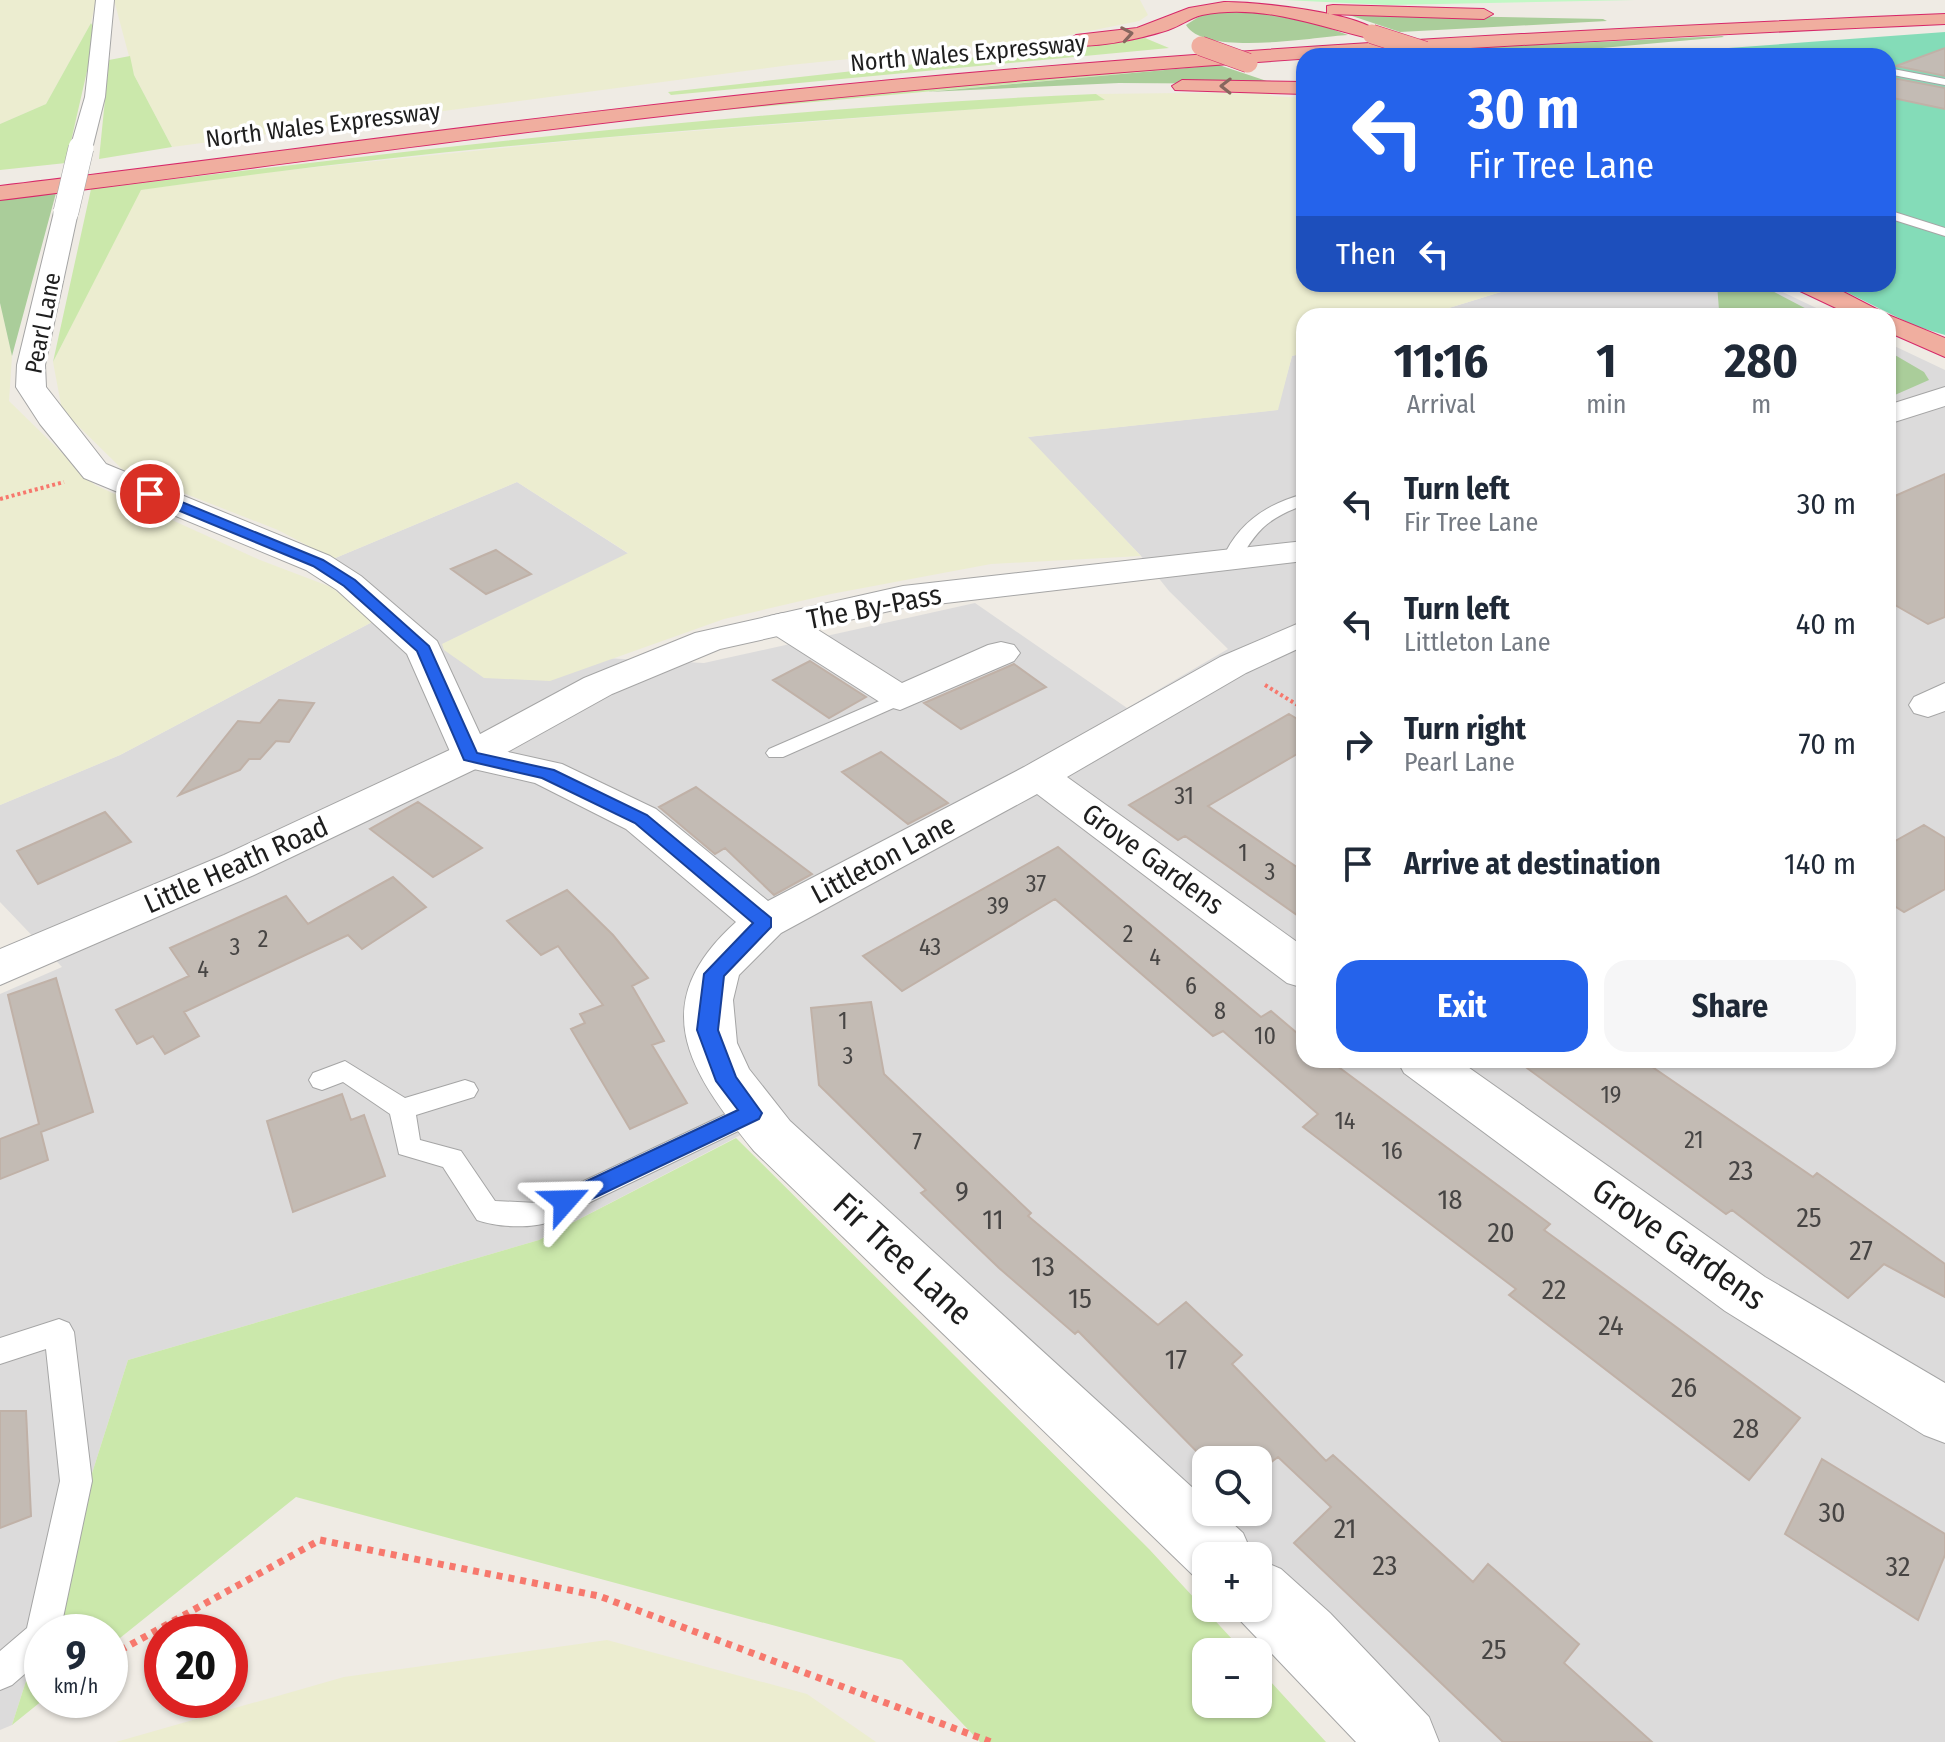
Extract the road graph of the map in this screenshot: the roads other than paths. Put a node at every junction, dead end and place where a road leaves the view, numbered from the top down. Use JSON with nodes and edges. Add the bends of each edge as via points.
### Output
{"nodes":[{"id":1,"x":105,"y":0,"type":"edge"},
{"id":2,"x":1217,"y":0,"type":"edge"},
{"id":3,"x":1945,"y":4,"type":"edge"},
{"id":4,"x":1264,"y":7,"type":"junction"},
{"id":5,"x":1287,"y":8,"type":"junction"},
{"id":6,"x":1707,"y":11,"type":"dead end"},
{"id":7,"x":1945,"y":11,"type":"edge"},
{"id":8,"x":1173,"y":14,"type":"edge"},
{"id":9,"x":1498,"y":14,"type":"dead end"},
{"id":10,"x":1945,"y":19,"type":"edge"},
{"id":11,"x":1945,"y":26,"type":"edge"},
{"id":12,"x":1051,"y":44,"type":"dead end"},
{"id":13,"x":1364,"y":48,"type":"edge"},
{"id":14,"x":1415,"y":48,"type":"edge"},
{"id":15,"x":1663,"y":48,"type":"edge"},
{"id":16,"x":1296,"y":52,"type":"edge"},
{"id":17,"x":1896,"y":73,"type":"edge"},
{"id":18,"x":782,"y":76,"type":"dead end"},
{"id":19,"x":1945,"y":82,"type":"edge"},
{"id":20,"x":1296,"y":83,"type":"edge"},
{"id":21,"x":1296,"y":86,"type":"edge"},
{"id":22,"x":1165,"y":87,"type":"dead end"},
{"id":23,"x":1079,"y":90,"type":"dead end"},
{"id":24,"x":312,"y":139,"type":"junction"},
{"id":25,"x":280,"y":157,"type":"junction"},
{"id":26,"x":0,"y":180,"type":"edge"},
{"id":27,"x":0,"y":193,"type":"edge"},
{"id":28,"x":1896,"y":217,"type":"edge"},
{"id":29,"x":1903,"y":219,"type":"junction"},
{"id":30,"x":1896,"y":222,"type":"edge"},
{"id":31,"x":1945,"y":232,"type":"edge"},
{"id":32,"x":1824,"y":292,"type":"edge"},
{"id":33,"x":1857,"y":308,"type":"edge"},
{"id":34,"x":1896,"y":326,"type":"edge"},
{"id":35,"x":1945,"y":349,"type":"edge"},
{"id":36,"x":1945,"y":396,"type":"edge"},
{"id":37,"x":1896,"y":412,"type":"edge"},
{"id":38,"x":1296,"y":503,"type":"edge"},
{"id":39,"x":1296,"y":552,"type":"edge"},
{"id":40,"x":1231,"y":560,"type":"junction"},
{"id":41,"x":783,"y":624,"type":"junction"},
{"id":42,"x":1296,"y":636,"type":"edge"},
{"id":43,"x":1001,"y":653,"type":"dead end"},
{"id":44,"x":900,"y":698,"type":"junction"},
{"id":45,"x":776,"y":753,"type":"dead end"},
{"id":46,"x":470,"y":756,"type":"junction"},
{"id":47,"x":1039,"y":776,"type":"junction"},
{"id":48,"x":765,"y":922,"type":"junction"},
{"id":49,"x":1296,"y":965,"type":"edge"},
{"id":50,"x":0,"y":968,"type":"edge"},
{"id":51,"x":1433,"y":1068,"type":"edge"},
{"id":52,"x":322,"y":1080,"type":"dead end"},
{"id":53,"x":465,"y":1090,"type":"dead end"},
{"id":54,"x":402,"y":1109,"type":"junction"},
{"id":55,"x":752,"y":1113,"type":"junction"},
{"id":56,"x":0,"y":1351,"type":"edge"},
{"id":57,"x":1945,"y":1415,"type":"edge"},
{"id":58,"x":1205,"y":1542,"type":"edge"},
{"id":59,"x":1272,"y":1605,"type":"edge"},
{"id":60,"x":46,"y":1614,"type":"edge"},
{"id":61,"x":24,"y":1651,"type":"edge"},
{"id":62,"x":0,"y":1673,"type":"edge"},
{"id":63,"x":1404,"y":1742,"type":"edge"}],
"edges":[{"from":1,"to":46,"type":"street","name":"Pearl Lane","bridge":true,"via":[[95,97],[31,365],[31,387],[95,471],[318,563],[349,583],[424,649]]},
{"from":2,"to":4,"type":"highway"},
{"from":3,"to":6,"type":"highway"},
{"from":4,"to":5,"type":"highway"},
{"from":4,"to":8,"type":"highway"},
{"from":5,"to":9,"type":"highway"},
{"from":5,"to":14,"type":"highway","bridge":true},
{"from":7,"to":24,"type":"highway","name":"North Wales Expressway","via":[[1496,30],[1163,53],[713,94]]},
{"from":12,"to":8,"type":"highway","one_way":true,"via":[[1133,34]]},
{"from":8,"to":20,"type":"highway","bridge":true,"via":[[1174,34]]},
{"from":10,"to":13,"type":"highway","name":"North Wales Expressway"},
{"from":11,"to":15,"type":"highway"},
{"from":16,"to":25,"type":"highway","name":"North Wales Expressway","via":[[764,99]]},
{"from":17,"to":19,"type":"lane"},
{"from":18,"to":24,"type":"highway"},
{"from":21,"to":22,"type":"highway","one_way":true},
{"from":23,"to":25,"type":"highway","via":[[780,108]]},
{"from":24,"to":26,"type":"highway","name":"North Wales Expressway"},
{"from":25,"to":27,"type":"highway","name":"North Wales Expressway"},
{"from":28,"to":29,"type":"lane"},
{"from":29,"to":30,"type":"lane"},
{"from":29,"to":31,"type":"lane"},
{"from":32,"to":33,"type":"highway"},
{"from":34,"to":35,"type":"highway"},
{"from":36,"to":37,"type":"street"},
{"from":38,"to":40,"type":"lane","via":[[1253,522],[1238,538]]},
{"from":39,"to":40,"type":"street","name":"The By-Pass"},
{"from":40,"to":41,"type":"street","name":"The By-Pass","via":[[903,597]]},
{"from":41,"to":44,"type":"street"},
{"from":41,"to":46,"type":"street","name":"The By-Pass","via":[[708,641],[598,686]]},
{"from":42,"to":47,"type":"street","name":"Littleton Lane","via":[[1233,665]]},
{"from":43,"to":44,"type":"street"},
{"from":44,"to":45,"type":"lane"},
{"from":46,"to":48,"type":"street","via":[[548,773],[641,819]]},
{"from":46,"to":50,"type":"street","name":"Little Heath Road","via":[[239,865]]},
{"from":47,"to":48,"type":"street","name":"Littleton Lane"},
{"from":47,"to":49,"type":"street","name":"Grove Gardens"},
{"from":48,"to":55,"type":"street","name":"Fir Tree Lane","via":[[714,974],[708,1030],[726,1081]]},
{"from":51,"to":57,"type":"street","name":"Grove Gardens","via":[[1745,1294]]},
{"from":52,"to":54,"type":"lane","via":[[345,1071]]},
{"from":53,"to":54,"type":"lane"},
{"from":54,"to":55,"type":"lane","via":[[408,1147],[452,1159],[487,1212],[539,1214]]},
{"from":55,"to":58,"type":"street","name":"Fir Tree Lane"},
{"from":56,"to":60,"type":"lane","via":[[59,1332],[76,1481]]},
{"from":59,"to":63,"type":"street"},
{"from":61,"to":62,"type":"lane"}]}
